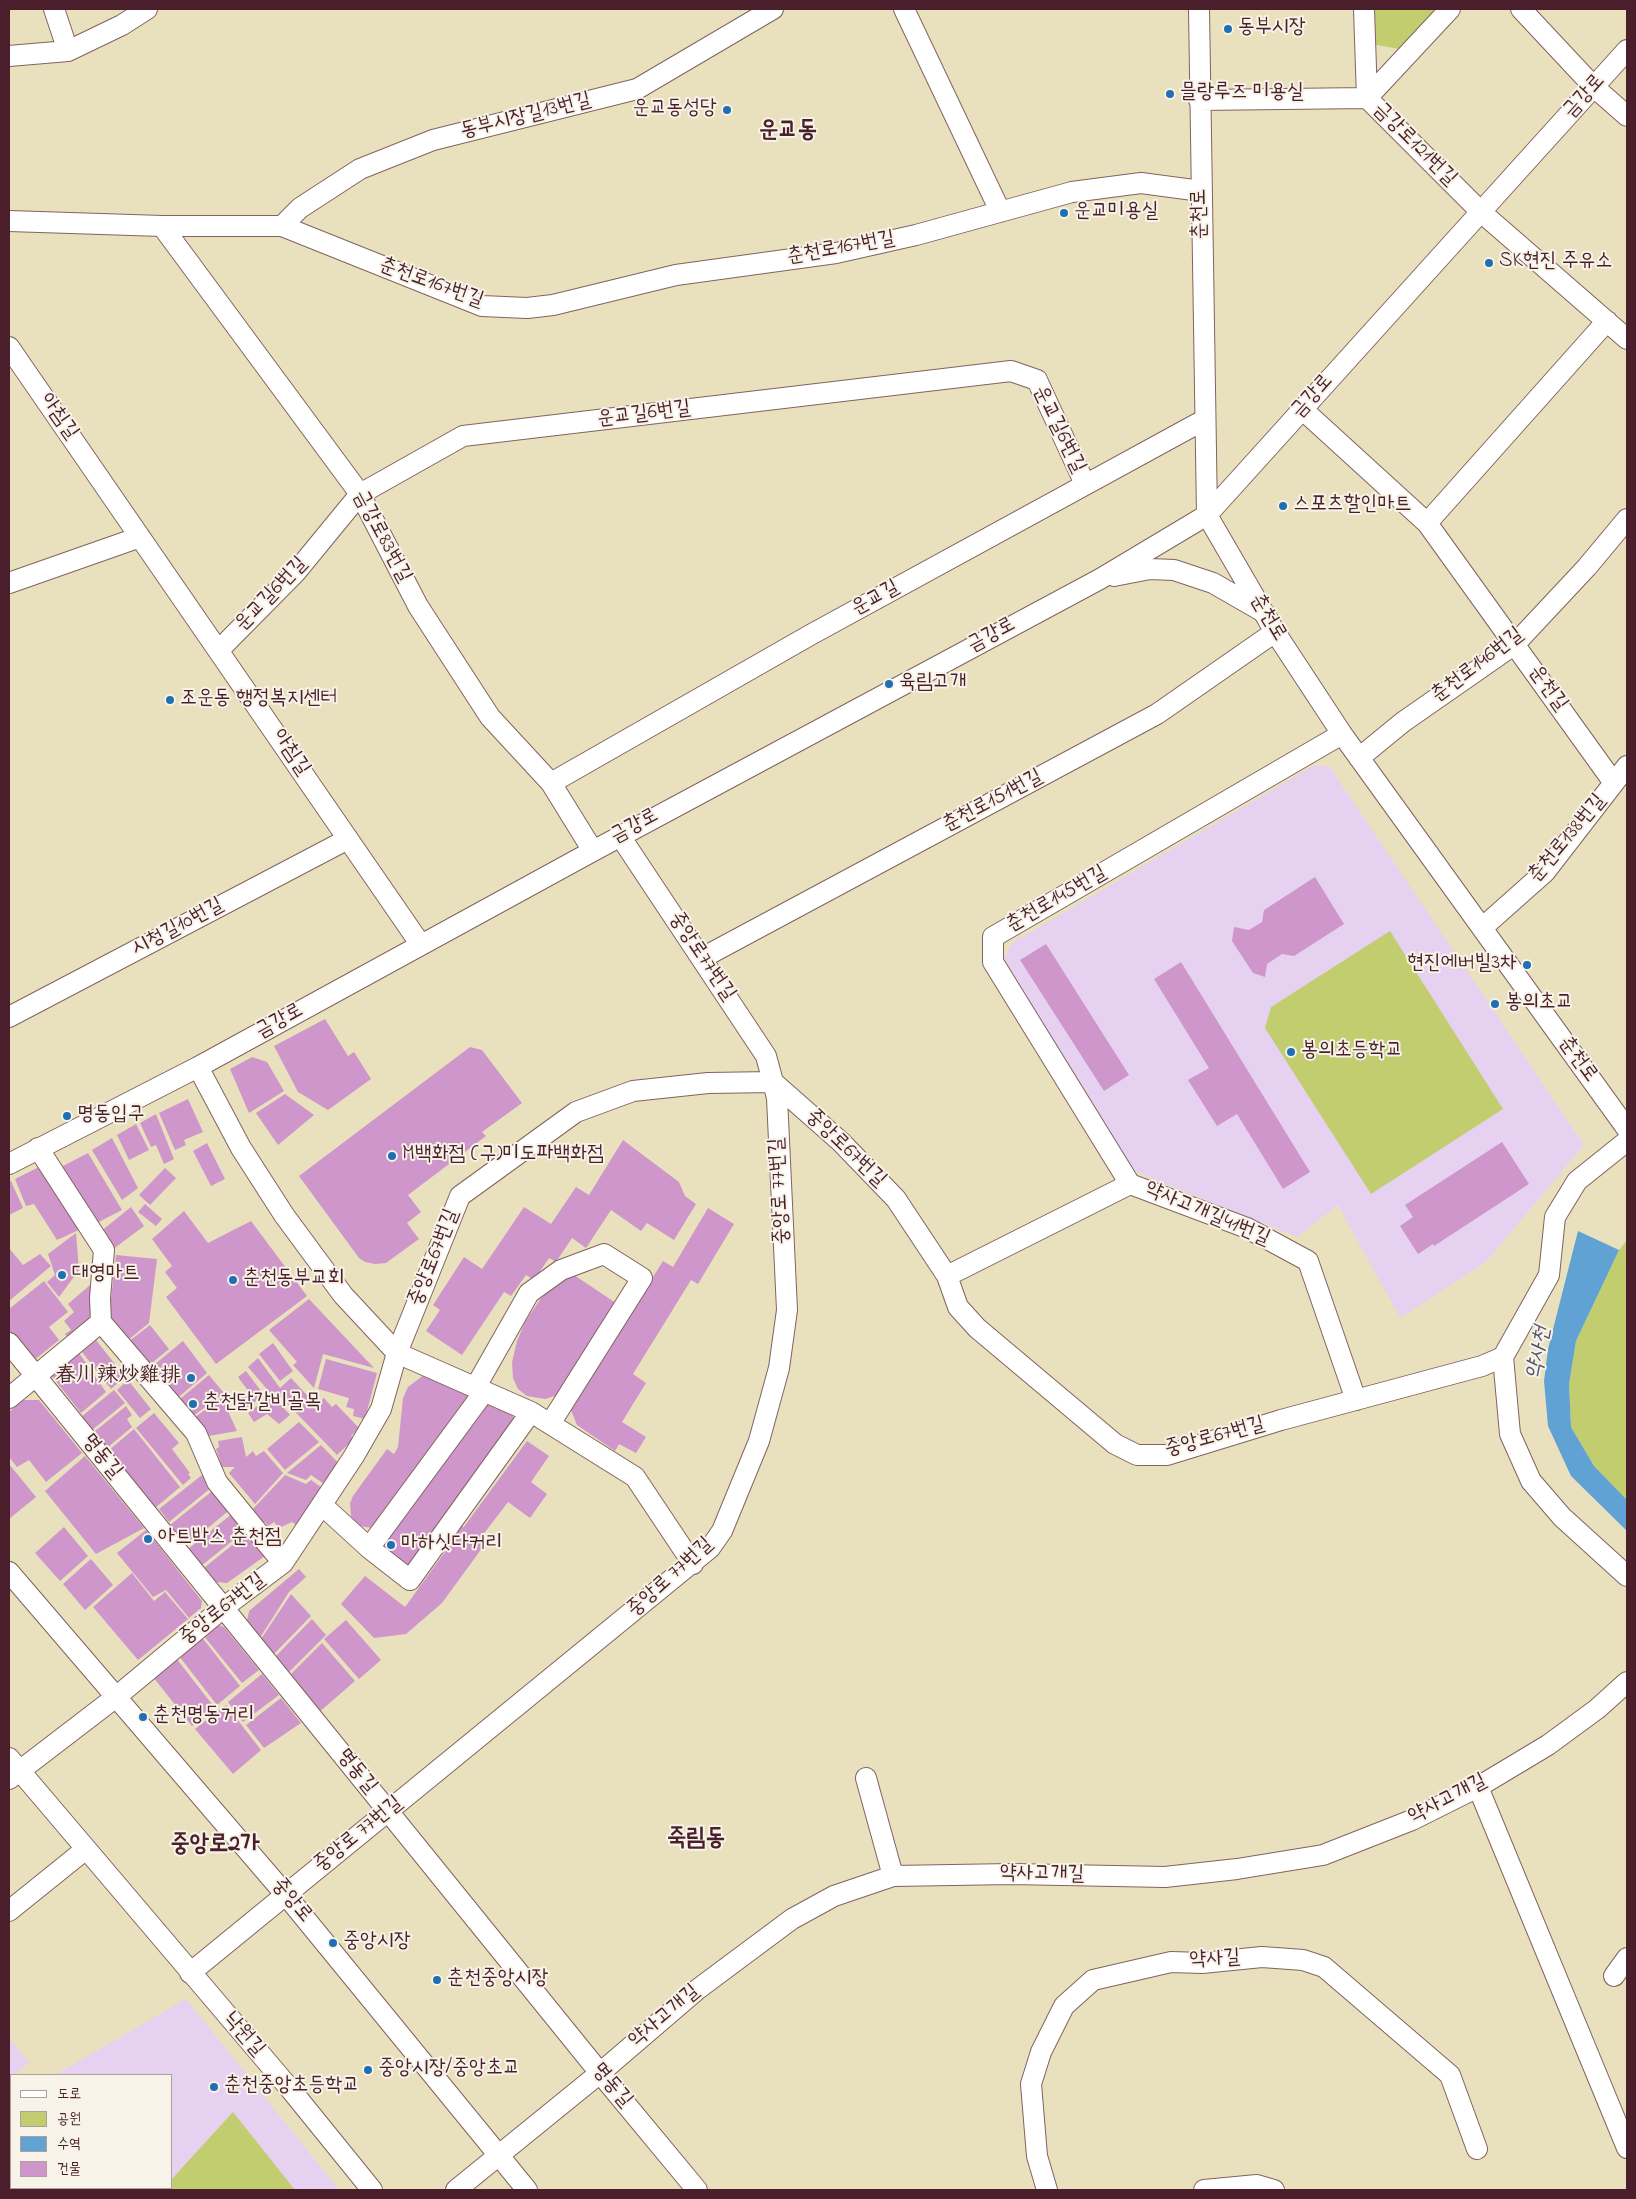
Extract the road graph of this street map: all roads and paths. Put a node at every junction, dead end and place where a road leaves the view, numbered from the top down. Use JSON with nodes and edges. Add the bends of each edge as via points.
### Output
{"nodes":[{"id":1,"x":54,"y":9,"type":"edge"},
{"id":2,"x":147,"y":9,"type":"edge"},
{"id":3,"x":773,"y":9,"type":"edge"},
{"id":4,"x":904,"y":9,"type":"edge"},
{"id":5,"x":1199,"y":9,"type":"edge"},
{"id":6,"x":1364,"y":9,"type":"edge"},
{"id":7,"x":1450,"y":9,"type":"edge"},
{"id":8,"x":1521,"y":9,"type":"edge"},
{"id":9,"x":1627,"y":50,"type":"edge"},
{"id":10,"x":68,"y":51,"type":"junction"},
{"id":11,"x":9,"y":56,"type":"edge"},
{"id":12,"x":1594,"y":87,"type":"junction"},
{"id":13,"x":1367,"y":98,"type":"junction"},
{"id":14,"x":1199,"y":100,"type":"junction"},
{"id":15,"x":1627,"y":116,"type":"edge"},
{"id":16,"x":1200,"y":191,"type":"junction"},
{"id":17,"x":1000,"y":211,"type":"junction"},
{"id":18,"x":1481,"y":212,"type":"junction"},
{"id":19,"x":9,"y":221,"type":"edge"},
{"id":20,"x":162,"y":226,"type":"junction"},
{"id":21,"x":282,"y":226,"type":"junction"},
{"id":22,"x":1608,"y":321,"type":"junction"},
{"id":23,"x":1627,"y":339,"type":"edge"},
{"id":24,"x":9,"y":347,"type":"edge"},
{"id":25,"x":1302,"y":410,"type":"junction"},
{"id":26,"x":1204,"y":420,"type":"junction"},
{"id":27,"x":1085,"y":484,"type":"junction"},
{"id":28,"x":360,"y":494,"type":"junction"},
{"id":29,"x":1207,"y":515,"type":"junction"},
{"id":30,"x":1627,"y":519,"type":"edge"},
{"id":31,"x":1427,"y":523,"type":"junction"},
{"id":32,"x":140,"y":537,"type":"junction"},
{"id":33,"x":1100,"y":579,"type":"junction"},
{"id":34,"x":9,"y":584,"type":"edge"},
{"id":35,"x":1263,"y":612,"type":"junction"},
{"id":36,"x":1275,"y":632,"type":"junction"},
{"id":37,"x":1515,"y":644,"type":"junction"},
{"id":38,"x":219,"y":650,"type":"junction"},
{"id":39,"x":1342,"y":734,"type":"junction"},
{"id":40,"x":1359,"y":758,"type":"junction"},
{"id":41,"x":1627,"y":766,"type":"edge"},
{"id":42,"x":551,"y":783,"type":"junction"},
{"id":43,"x":1614,"y":783,"type":"junction"},
{"id":44,"x":620,"y":836,"type":"junction"},
{"id":45,"x":348,"y":839,"type":"junction"},
{"id":46,"x":592,"y":850,"type":"junction"},
{"id":47,"x":1482,"y":928,"type":"junction"},
{"id":48,"x":421,"y":945,"type":"junction"},
{"id":49,"x":702,"y":958,"type":"junction"},
{"id":50,"x":9,"y":1017,"type":"edge"},
{"id":51,"x":198,"y":1067,"type":"junction"},
{"id":52,"x":773,"y":1082,"type":"junction"},
{"id":53,"x":1627,"y":1129,"type":"edge"},
{"id":54,"x":1627,"y":1141,"type":"edge"},
{"id":55,"x":38,"y":1148,"type":"junction"},
{"id":56,"x":9,"y":1164,"type":"edge"},
{"id":57,"x":1130,"y":1184,"type":"junction"},
{"id":58,"x":946,"y":1276,"type":"junction"},
{"id":59,"x":101,"y":1322,"type":"junction"},
{"id":60,"x":9,"y":1343,"type":"edge"},
{"id":61,"x":397,"y":1353,"type":"junction"},
{"id":62,"x":1503,"y":1357,"type":"junction"},
{"id":63,"x":35,"y":1375,"type":"junction"},
{"id":64,"x":480,"y":1390,"type":"junction"},
{"id":65,"x":9,"y":1398,"type":"edge"},
{"id":66,"x":1356,"y":1400,"type":"junction"},
{"id":67,"x":531,"y":1412,"type":"junction"},
{"id":68,"x":550,"y":1424,"type":"junction"},
{"id":69,"x":322,"y":1505,"type":"junction"},
{"id":70,"x":369,"y":1548,"type":"junction"},
{"id":71,"x":283,"y":1563,"type":"junction"},
{"id":72,"x":693,"y":1564,"type":"junction"},
{"id":73,"x":9,"y":1572,"type":"edge"},
{"id":74,"x":1627,"y":1576,"type":"edge"},
{"id":75,"x":223,"y":1608,"type":"junction"},
{"id":76,"x":1627,"y":1682,"type":"edge"},
{"id":77,"x":116,"y":1697,"type":"junction"},
{"id":78,"x":13,"y":1770,"type":"edge"},
{"id":79,"x":866,"y":1778,"type":"dead end"},
{"id":80,"x":1478,"y":1787,"type":"junction"},
{"id":81,"x":388,"y":1812,"type":"junction"},
{"id":82,"x":86,"y":1848,"type":"junction"},
{"id":83,"x":893,"y":1876,"type":"junction"},
{"id":84,"x":285,"y":1894,"type":"junction"},
{"id":85,"x":10,"y":1909,"type":"edge"},
{"id":86,"x":1627,"y":1958,"type":"edge"},
{"id":87,"x":190,"y":1973,"type":"junction"},
{"id":88,"x":1614,"y":1976,"type":"dead end"},
{"id":89,"x":600,"y":2073,"type":"junction"},
{"id":90,"x":1627,"y":2148,"type":"edge"},
{"id":91,"x":1477,"y":2149,"type":"dead end"},
{"id":92,"x":499,"y":2155,"type":"junction"},
{"id":93,"x":369,"y":2189,"type":"edge"},
{"id":94,"x":456,"y":2190,"type":"edge"},
{"id":95,"x":527,"y":2190,"type":"edge"},
{"id":96,"x":697,"y":2190,"type":"edge"},
{"id":97,"x":1047,"y":2190,"type":"edge"},
{"id":98,"x":1204,"y":2190,"type":"edge"},
{"id":99,"x":1274,"y":2190,"type":"edge"}],
"edges":[{"from":1,"to":10,"type":"street"},
{"from":2,"to":10,"type":"street"},
{"from":3,"to":21,"type":"street","name":"동부시장길13번길","via":[[637,89],[432,140],[360,169],[300,208]]},
{"from":4,"to":17,"type":"street"},
{"from":5,"to":14,"type":"street","name":"춘천로"},
{"from":6,"to":13,"type":"street","name":"금강로121번길"},
{"from":7,"to":13,"type":"street"},
{"from":8,"to":12,"type":"street"},
{"from":9,"to":12,"type":"street","name":"금강로"},
{"from":10,"to":11,"type":"street"},
{"from":12,"to":15,"type":"street"},
{"from":12,"to":18,"type":"street","name":"금강로"},
{"from":13,"to":14,"type":"street"},
{"from":13,"to":18,"type":"street","name":"금강로121번길"},
{"from":14,"to":16,"type":"street","name":"춘천로"},
{"from":16,"to":17,"type":"street","name":"춘천로167번길","via":[[1141,183],[1072,192]]},
{"from":16,"to":26,"type":"street","name":"춘천로"},
{"from":17,"to":21,"type":"street","name":"춘천로167번길","via":[[916,235],[836,252],[676,275],[527,308],[482,306]]},
{"from":18,"to":22,"type":"street"},
{"from":18,"to":25,"type":"street","name":"금강로"},
{"from":19,"to":20,"type":"street","name":"춘천로167번길"},
{"from":20,"to":21,"type":"street","name":"춘천로167번길"},
{"from":20,"to":28,"type":"street","name":"금강로83번길"},
{"from":22,"to":23,"type":"street"},
{"from":22,"to":31,"type":"street"},
{"from":24,"to":32,"type":"street","name":"아침길"},
{"from":25,"to":29,"type":"street","name":"금강로"},
{"from":25,"to":31,"type":"street","name":"운천길"},
{"from":26,"to":27,"type":"street","name":"운교길"},
{"from":26,"to":29,"type":"street","name":"춘천로"},
{"from":27,"to":28,"type":"street","name":"운교길6번길","via":[[1036,380],[1011,370],[462,436]]},
{"from":27,"to":42,"type":"street","name":"운교길"},
{"from":28,"to":38,"type":"street","name":"운교길6번길","via":[[296,572]]},
{"from":28,"to":42,"type":"street","name":"금강로83번길","via":[[418,606],[490,718]]},
{"from":29,"to":33,"type":"street","name":"금강로"},
{"from":29,"to":35,"type":"street","name":"춘천로"},
{"from":30,"to":37,"type":"street","name":"춘천로146번길"},
{"from":31,"to":37,"type":"street","name":"운천길"},
{"from":32,"to":34,"type":"street"},
{"from":32,"to":38,"type":"street","name":"아침길"},
{"from":33,"to":35,"type":"street","via":[[1150,569],[1174,570],[1213,583]]},
{"from":33,"to":44,"type":"street","name":"금강로"},
{"from":35,"to":36,"type":"street","name":"춘천로"},
{"from":36,"to":39,"type":"street","name":"춘천로"},
{"from":36,"to":49,"type":"street","name":"춘천로151번길","via":[[1157,714]]},
{"from":37,"to":40,"type":"street","name":"춘천로146번길","via":[[1403,722]]},
{"from":37,"to":43,"type":"street","name":"운천길"},
{"from":38,"to":45,"type":"street","name":"아침길"},
{"from":39,"to":40,"type":"street","name":"춘천로"},
{"from":39,"to":57,"type":"street","name":"춘천로145번길","via":[[993,937],[993,962]]},
{"from":40,"to":47,"type":"street","name":"춘천로"},
{"from":41,"to":43,"type":"street","name":"춘천로138번길"},
{"from":42,"to":46,"type":"street","name":"금강로83번길"},
{"from":43,"to":47,"type":"street","name":"춘천로138번길","via":[[1545,872]]},
{"from":44,"to":46,"type":"street","name":"금강로"},
{"from":44,"to":49,"type":"street","name":"중앙로77번길"},
{"from":45,"to":48,"type":"street","name":"아침길"},
{"from":45,"to":50,"type":"street","name":"시청길10번길"},
{"from":46,"to":48,"type":"street","name":"금강로"},
{"from":47,"to":53,"type":"street","name":"춘천로"},
{"from":48,"to":51,"type":"street","name":"금강로"},
{"from":49,"to":52,"type":"street","name":"중앙로77번길","via":[[766,1056]]},
{"from":51,"to":55,"type":"street","name":"금강로"},
{"from":51,"to":61,"type":"street","via":[[241,1148],[284,1215],[343,1295]]},
{"from":52,"to":58,"type":"street","name":"중앙로67번길","via":[[841,1142],[896,1199]]},
{"from":52,"to":61,"type":"street","name":"중앙로67번길","via":[[708,1083],[633,1091],[576,1112],[460,1196]]},
{"from":52,"to":72,"type":"street","name":"중앙로 77번길","via":[[777,1098],[787,1310],[779,1368],[759,1441],[722,1531]]},
{"from":54,"to":62,"type":"street","via":[[1578,1181],[1555,1217],[1549,1275]]},
{"from":55,"to":56,"type":"street","name":"금강로"},
{"from":55,"to":59,"type":"street","via":[[104,1250]]},
{"from":57,"to":58,"type":"street","name":"약사고개길41번길"},
{"from":57,"to":66,"type":"street","name":"약사고개길41번길","via":[[1247,1228],[1308,1262]]},
{"from":58,"to":66,"type":"street","name":"중앙로67번길","via":[[958,1307],[977,1328],[1115,1444],[1137,1455],[1167,1454]]},
{"from":59,"to":63,"type":"street"},
{"from":59,"to":71,"type":"street","via":[[196,1433],[216,1482]]},
{"from":60,"to":63,"type":"street","name":"명동길"},
{"from":61,"to":64,"type":"street"},
{"from":61,"to":69,"type":"street","name":"중앙로67번길","via":[[381,1409]]},
{"from":62,"to":66,"type":"street","name":"중앙로67번길","via":[[1482,1366]]},
{"from":62,"to":74,"type":"street","via":[[1510,1434],[1531,1481],[1562,1517]]},
{"from":63,"to":65,"type":"street"},
{"from":63,"to":75,"type":"street","name":"명동길"},
{"from":64,"to":67,"type":"street"},
{"from":64,"to":68,"type":"street","via":[[529,1294],[560,1270],[604,1254],[642,1278]]},
{"from":64,"to":70,"type":"street"},
{"from":67,"to":68,"type":"street"},
{"from":67,"to":70,"type":"street","via":[[410,1580]]},
{"from":68,"to":72,"type":"street","via":[[635,1477]]},
{"from":69,"to":70,"type":"street"},
{"from":69,"to":71,"type":"street","name":"중앙로67번길"},
{"from":71,"to":75,"type":"street","name":"중앙로67번길"},
{"from":72,"to":81,"type":"street","name":"중앙로 77번길"},
{"from":73,"to":77,"type":"street","name":"중앙로"},
{"from":75,"to":77,"type":"street","name":"중앙로67번길"},
{"from":75,"to":81,"type":"street","name":"명동길"},
{"from":76,"to":80,"type":"street","name":"약사고개길","via":[[1548,1745]]},
{"from":77,"to":78,"type":"street","name":"중앙로67번길"},
{"from":77,"to":84,"type":"street","name":"중앙로"},
{"from":78,"to":82,"type":"street","name":"낙원길"},
{"from":79,"to":83,"type":"street"},
{"from":80,"to":83,"type":"street","name":"약사고개길","via":[[1412,1820],[1323,1855],[1237,1869],[1165,1878],[1012,1874]]},
{"from":80,"to":90,"type":"street"},
{"from":81,"to":84,"type":"street","name":"중앙로 77번길"},
{"from":81,"to":89,"type":"street","name":"명동길"},
{"from":82,"to":85,"type":"street"},
{"from":82,"to":87,"type":"street","name":"낙원길"},
{"from":83,"to":89,"type":"street","name":"약사고개길","via":[[834,1896],[792,1919],[698,1989]]},
{"from":84,"to":87,"type":"street"},
{"from":84,"to":92,"type":"street","name":"중앙로"},
{"from":86,"to":88,"type":"street"},
{"from":87,"to":93,"type":"street","name":"낙원길","via":[[291,2090]]},
{"from":89,"to":92,"type":"street","name":"약사고개길"},
{"from":89,"to":96,"type":"street","name":"명동길"},
{"from":91,"to":97,"type":"street","name":"약사길","via":[[1450,2075],[1324,1966],[1303,1960],[1262,1957],[1202,1963],[1171,1962],[1093,1980],[1064,2006],[1041,2052],[1031,2084],[1037,2156]]},
{"from":92,"to":94,"type":"street","name":"약사고개길"},
{"from":92,"to":95,"type":"street","name":"중앙로"},
{"from":98,"to":99,"type":"street","via":[[1257,2184]]}]}
